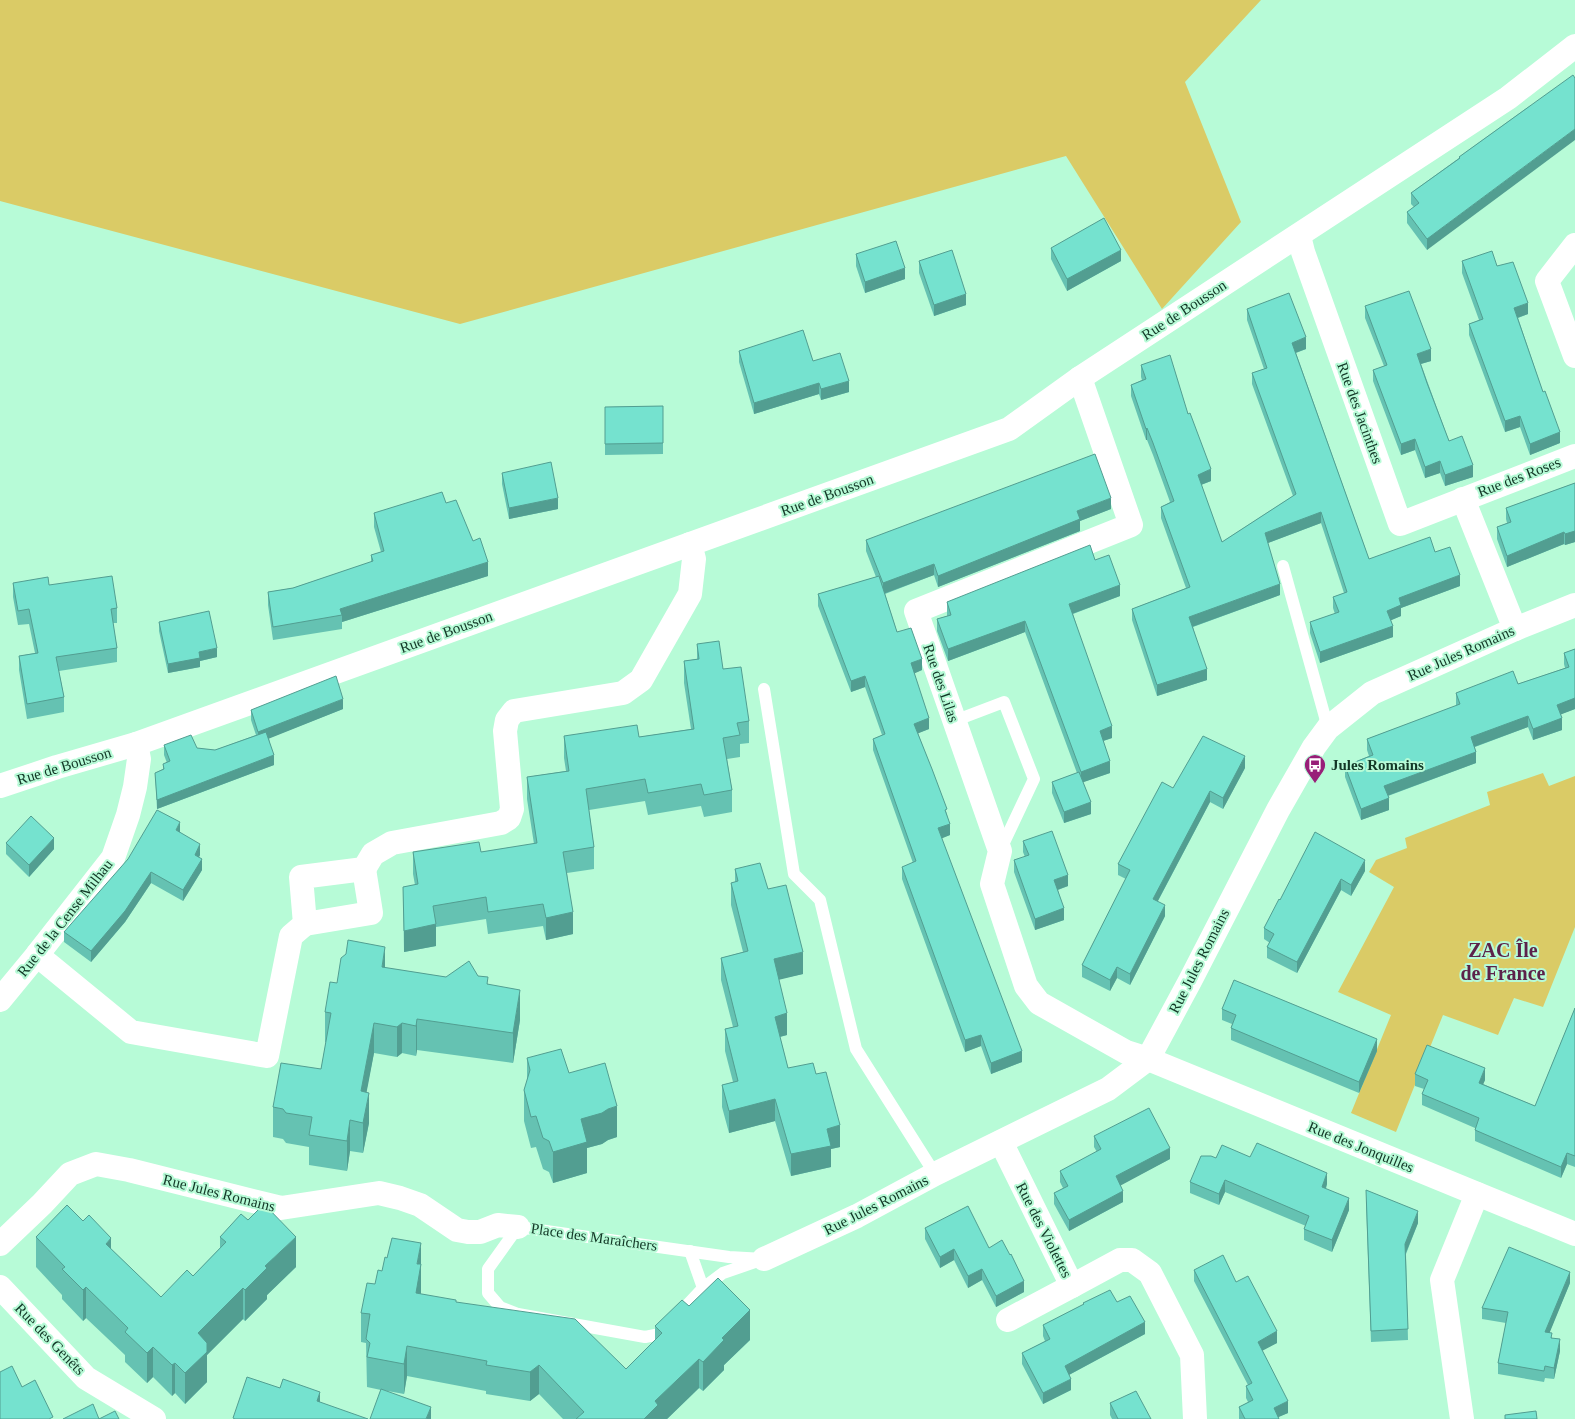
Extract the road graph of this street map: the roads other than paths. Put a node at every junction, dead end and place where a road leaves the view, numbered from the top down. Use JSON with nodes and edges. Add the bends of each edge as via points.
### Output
{"nodes":[{"id":1,"x":1575,"y":46,"type":"edge"},
{"id":2,"x":1299,"y":236,"type":"junction"},
{"id":3,"x":1575,"y":245,"type":"edge"},
{"id":4,"x":1575,"y":356,"type":"edge"},
{"id":5,"x":1080,"y":378,"type":"junction"},
{"id":6,"x":1575,"y":456,"type":"edge"},
{"id":7,"x":1463,"y":499,"type":"junction"},
{"id":8,"x":690,"y":544,"type":"junction"},
{"id":9,"x":1282,"y":566,"type":"dead end"},
{"id":10,"x":1575,"y":605,"type":"edge"},
{"id":11,"x":1515,"y":629,"type":"junction"},
{"id":12,"x":764,"y":689,"type":"dead end"},
{"id":13,"x":954,"y":720,"type":"junction"},
{"id":14,"x":1328,"y":728,"type":"junction"},
{"id":15,"x":136,"y":744,"type":"junction"},
{"id":16,"x":0,"y":786,"type":"edge"},
{"id":17,"x":1000,"y":851,"type":"junction"},
{"id":18,"x":364,"y":869,"type":"junction"},
{"id":19,"x":305,"y":924,"type":"junction"},
{"id":20,"x":37,"y":955,"type":"junction"},
{"id":21,"x":0,"y":1000,"type":"edge"},
{"id":22,"x":1148,"y":1059,"type":"junction"},
{"id":23,"x":1001,"y":1142,"type":"junction"},
{"id":24,"x":935,"y":1174,"type":"junction"},
{"id":25,"x":1477,"y":1194,"type":"junction"},
{"id":26,"x":518,"y":1227,"type":"junction"},
{"id":27,"x":1575,"y":1234,"type":"edge"},
{"id":28,"x":0,"y":1244,"type":"edge"},
{"id":29,"x":690,"y":1251,"type":"junction"},
{"id":30,"x":764,"y":1258,"type":"junction"},
{"id":31,"x":0,"y":1286,"type":"edge"},
{"id":32,"x":1072,"y":1286,"type":"junction"},
{"id":33,"x":703,"y":1288,"type":"junction"},
{"id":34,"x":1008,"y":1320,"type":"dead end"},
{"id":35,"x":154,"y":1419,"type":"edge"},
{"id":36,"x":1195,"y":1419,"type":"edge"},
{"id":37,"x":1462,"y":1419,"type":"edge"}],
"edges":[{"from":1,"to":2,"type":"street","name":"Rue de Bousson","via":[[1508,98]]},
{"from":2,"to":5,"type":"street","name":"Rue de Bousson"},
{"from":2,"to":7,"type":"street","name":"Rue des Jacinthes","via":[[1400,524]]},
{"from":3,"to":4,"type":"street","via":[[1547,281]]},
{"from":5,"to":8,"type":"street","name":"Rue de Bousson","via":[[1009,429]]},
{"from":5,"to":13,"type":"street","name":"Rue des Lilas","via":[[1131,525],[916,611]]},
{"from":6,"to":7,"type":"street","name":"Rue des Roses"},
{"from":7,"to":11,"type":"street"},
{"from":8,"to":15,"type":"street","name":"Rue de Bousson"},
{"from":8,"to":18,"type":"street","via":[[694,559],[690,594],[641,680],[622,693],[514,711],[507,720],[505,731],[512,809],[509,818],[502,823],[392,843],[373,854]]},
{"from":9,"to":14,"type":"lane"},
{"from":10,"to":11,"type":"street","name":"Rue Jules Romains"},
{"from":11,"to":14,"type":"street","name":"Rue Jules Romains","via":[[1372,693]]},
{"from":12,"to":24,"type":"lane","via":[[794,874],[820,900],[856,1049]]},
{"from":13,"to":17,"type":"street","name":"Rue des Lilas"},
{"from":13,"to":17,"type":"lane","via":[[1004,702],[1034,778]]},
{"from":14,"to":22,"type":"street","name":"Rue Jules Romains","via":[[1278,810]]},
{"from":15,"to":16,"type":"street","name":"Rue de Bousson"},
{"from":15,"to":20,"type":"street","name":"Rue de la Cense Milhau","via":[[139,759],[134,787],[113,858]]},
{"from":17,"to":22,"type":"street","via":[[992,884],[1026,986],[1039,1003],[1126,1052]]},
{"from":18,"to":19,"type":"street","via":[[371,913]]},
{"from":18,"to":19,"type":"street","via":[[300,877]]},
{"from":19,"to":20,"type":"street","via":[[291,936],[267,1056],[131,1032]]},
{"from":20,"to":21,"type":"street","name":"Rue de la Cense Milhau"},
{"from":22,"to":23,"type":"street","name":"Rue Jules Romains","via":[[1108,1089]]},
{"from":22,"to":25,"type":"street","name":"Rue des Jonquilles"},
{"from":23,"to":24,"type":"street","name":"Rue Jules Romains"},
{"from":23,"to":32,"type":"street","name":"Rue des Violettes"},
{"from":24,"to":30,"type":"street","name":"Rue Jules Romains","via":[[857,1216]]},
{"from":25,"to":27,"type":"street","name":"Rue des Jonquilles"},
{"from":25,"to":37,"type":"street","via":[[1442,1280]]},
{"from":26,"to":28,"type":"street","name":"Rue Jules Romains","via":[[498,1225],[480,1232],[457,1230],[420,1205],[379,1193],[281,1208],[96,1164],[70,1174]]},
{"from":26,"to":29,"type":"lane","name":"Place des Maraîchers"},
{"from":26,"to":33,"type":"lane","name":"Place des Maraîchers","via":[[488,1269],[488,1293],[500,1307],[518,1314],[644,1337],[660,1334]]},
{"from":29,"to":30,"type":"lane","name":"Place des Maraîchers"},
{"from":29,"to":33,"type":"lane"},
{"from":30,"to":33,"type":"lane","name":"Place des Maraîchers","via":[[723,1273]]},
{"from":31,"to":35,"type":"street","name":"Rue des Genêts","via":[[86,1378]]},
{"from":32,"to":34,"type":"street"},
{"from":32,"to":36,"type":"street","name":"Rue des Violettes","via":[[1120,1260],[1132,1260],[1150,1273],[1192,1355]]}]}
